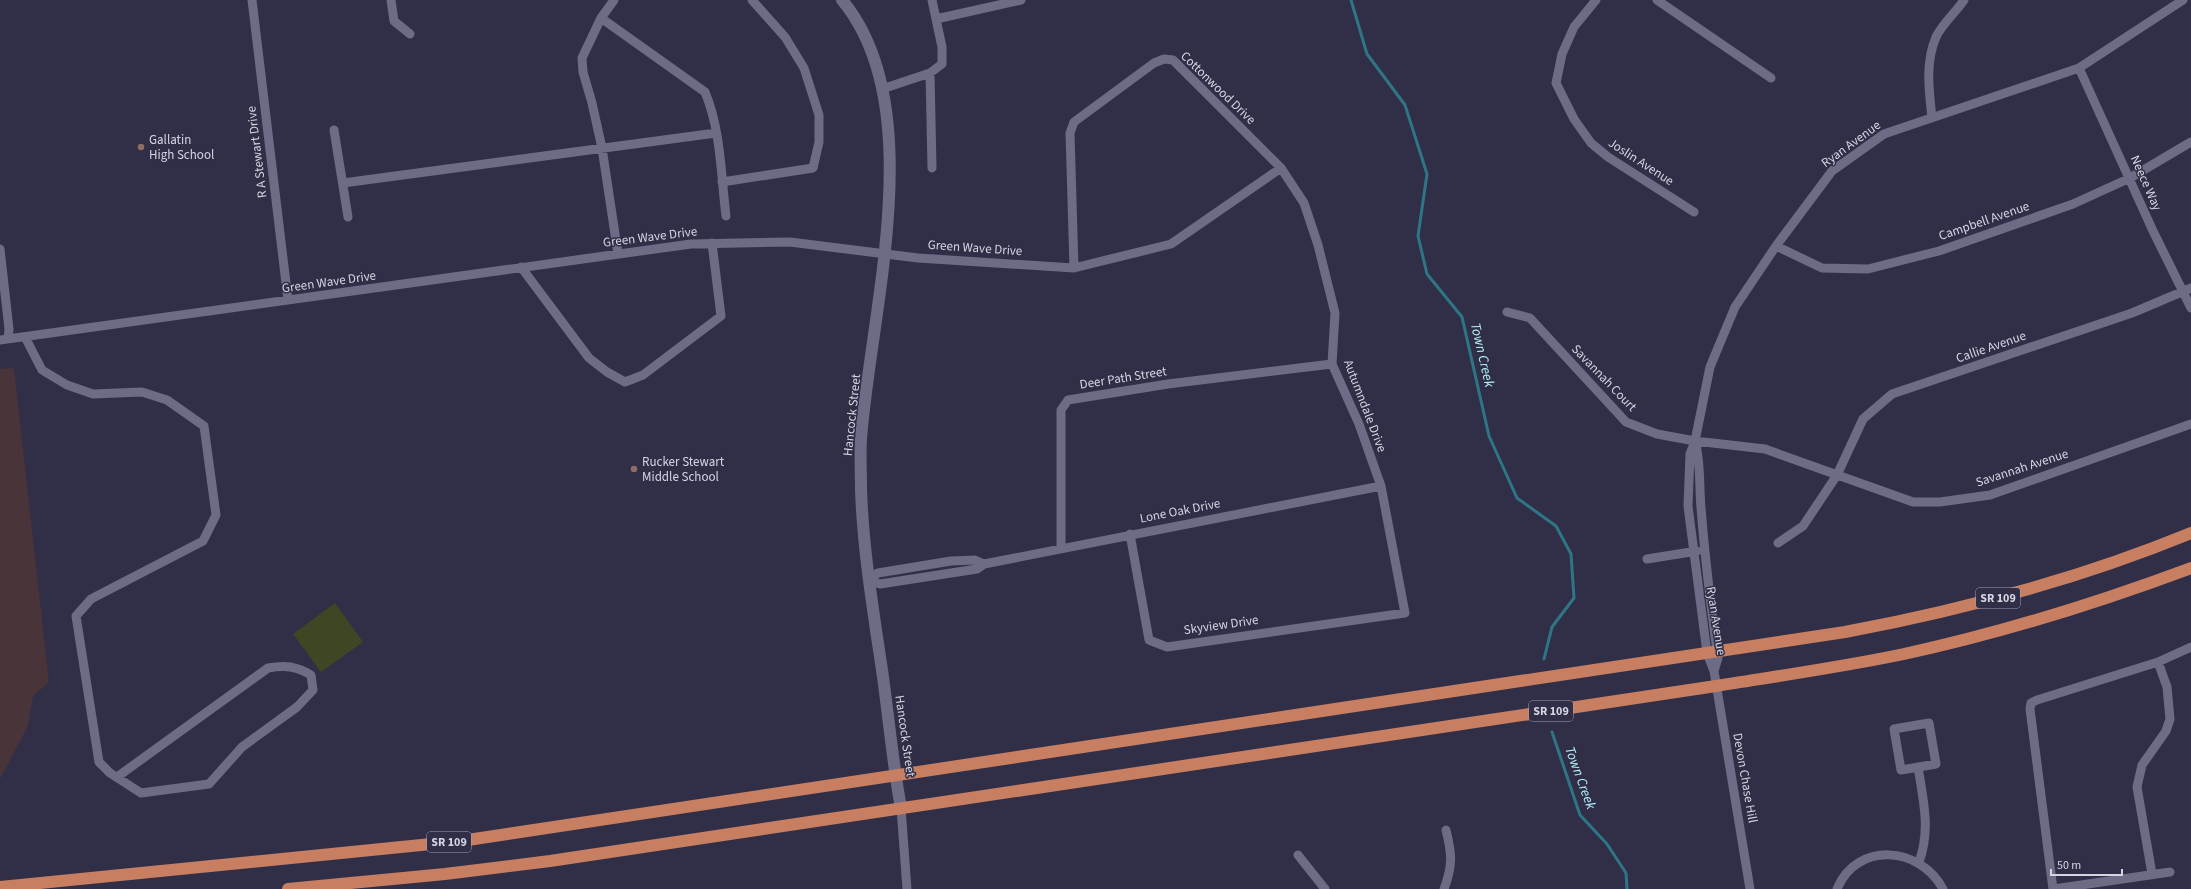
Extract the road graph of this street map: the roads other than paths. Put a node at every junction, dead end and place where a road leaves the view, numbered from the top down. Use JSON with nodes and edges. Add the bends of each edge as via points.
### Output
{"nodes":[{"id":1,"x":252,"y":0,"type":"edge"},
{"id":2,"x":391,"y":0,"type":"edge"},
{"id":3,"x":614,"y":0,"type":"edge"},
{"id":4,"x":752,"y":0,"type":"edge"},
{"id":5,"x":842,"y":0,"type":"edge"},
{"id":6,"x":932,"y":0,"type":"edge"},
{"id":7,"x":1021,"y":0,"type":"edge"},
{"id":8,"x":1596,"y":0,"type":"edge"},
{"id":9,"x":1657,"y":0,"type":"edge"},
{"id":10,"x":1964,"y":0,"type":"edge"},
{"id":11,"x":2183,"y":0,"type":"edge"},
{"id":12,"x":601,"y":18,"type":"junction"},
{"id":13,"x":936,"y":19,"type":"junction"},
{"id":14,"x":410,"y":34,"type":"dead end"},
{"id":15,"x":2079,"y":68,"type":"junction"},
{"id":16,"x":930,"y":73,"type":"junction"},
{"id":17,"x":1771,"y":78,"type":"dead end"},
{"id":18,"x":882,"y":89,"type":"junction"},
{"id":19,"x":1932,"y":118,"type":"junction"},
{"id":20,"x":334,"y":130,"type":"dead end"},
{"id":21,"x":716,"y":133,"type":"junction"},
{"id":22,"x":2191,"y":142,"type":"edge"},
{"id":23,"x":602,"y":148,"type":"junction"},
{"id":24,"x":932,"y":168,"type":"dead end"},
{"id":25,"x":1281,"y":168,"type":"junction"},
{"id":26,"x":2130,"y":178,"type":"junction"},
{"id":27,"x":722,"y":182,"type":"junction"},
{"id":28,"x":343,"y":183,"type":"junction"},
{"id":29,"x":1694,"y":212,"type":"dead end"},
{"id":30,"x":726,"y":216,"type":"dead end"},
{"id":31,"x":348,"y":217,"type":"dead end"},
{"id":32,"x":712,"y":243,"type":"junction"},
{"id":33,"x":1776,"y":246,"type":"junction"},
{"id":34,"x":0,"y":249,"type":"edge"},
{"id":35,"x":618,"y":254,"type":"junction"},
{"id":36,"x":885,"y":254,"type":"junction"},
{"id":37,"x":522,"y":268,"type":"junction"},
{"id":38,"x":1074,"y":268,"type":"junction"},
{"id":39,"x":2187,"y":290,"type":"edge"},
{"id":40,"x":288,"y":300,"type":"junction"},
{"id":41,"x":2191,"y":308,"type":"edge"},
{"id":42,"x":1506,"y":312,"type":"dead end"},
{"id":43,"x":25,"y":338,"type":"junction"},
{"id":44,"x":4,"y":340,"type":"edge"},
{"id":45,"x":1332,"y":364,"type":"junction"},
{"id":46,"x":2191,"y":424,"type":"edge"},
{"id":47,"x":1695,"y":441,"type":"junction"},
{"id":48,"x":1836,"y":475,"type":"junction"},
{"id":49,"x":1380,"y":486,"type":"junction"},
{"id":50,"x":2191,"y":533,"type":"edge"},
{"id":51,"x":1130,"y":534,"type":"junction"},
{"id":52,"x":1778,"y":543,"type":"dead end"},
{"id":53,"x":1060,"y":548,"type":"junction"},
{"id":54,"x":1704,"y":549,"type":"junction"},
{"id":55,"x":1693,"y":552,"type":"junction"},
{"id":56,"x":1647,"y":559,"type":"dead end"},
{"id":57,"x":2191,"y":568,"type":"edge"},
{"id":58,"x":868,"y":580,"type":"junction"},
{"id":59,"x":1405,"y":613,"type":"joint"},
{"id":60,"x":2191,"y":647,"type":"edge"},
{"id":61,"x":1712,"y":652,"type":"junction"},
{"id":62,"x":2158,"y":662,"type":"junction"},
{"id":63,"x":1714,"y":670,"type":"joint"},
{"id":64,"x":1716,"y":686,"type":"junction"},
{"id":65,"x":1918,"y":767,"type":"junction"},
{"id":66,"x":895,"y":776,"type":"junction"},
{"id":67,"x":117,"y":777,"type":"junction"},
{"id":68,"x":901,"y":808,"type":"junction"},
{"id":69,"x":1446,"y":830,"type":"dead end"},
{"id":70,"x":1298,"y":855,"type":"dead end"},
{"id":71,"x":1919,"y":862,"type":"junction"},
{"id":72,"x":2170,"y":872,"type":"dead end"},
{"id":73,"x":2152,"y":874,"type":"junction"},
{"id":74,"x":0,"y":887,"type":"edge"},
{"id":75,"x":288,"y":889,"type":"edge"},
{"id":76,"x":907,"y":889,"type":"edge"},
{"id":77,"x":1325,"y":889,"type":"edge"},
{"id":78,"x":1444,"y":889,"type":"edge"},
{"id":79,"x":1750,"y":889,"type":"edge"},
{"id":80,"x":1837,"y":889,"type":"edge"},
{"id":81,"x":1943,"y":889,"type":"edge"},
{"id":82,"x":2054,"y":889,"type":"edge"}],
"edges":[{"from":1,"to":40,"type":"street","name":"R A Stewart Drive"},
{"from":2,"to":14,"type":"street","via":[[394,21]]},
{"from":3,"to":12,"type":"street"},
{"from":4,"to":27,"type":"street","via":[[786,37],[804,68],[819,115],[820,142],[813,168]]},
{"from":5,"to":18,"type":"street","name":"Hancock Street","via":[[856,17],[872,51],[878,65]]},
{"from":6,"to":13,"type":"street"},
{"from":7,"to":13,"type":"street"},
{"from":8,"to":29,"type":"street","name":"Joslin Avenue","via":[[1574,27],[1562,54],[1556,83],[1574,119],[1591,143],[1608,157]]},
{"from":9,"to":17,"type":"street"},
{"from":10,"to":19,"type":"street","via":[[1937,36],[1930,57],[1928,79]]},
{"from":11,"to":15,"type":"street","name":"Ryan Avenue"},
{"from":12,"to":21,"type":"street","via":[[705,92],[711,106]]},
{"from":12,"to":23,"type":"street","via":[[582,58],[583,72]]},
{"from":13,"to":16,"type":"street","via":[[942,47],[942,64]]},
{"from":15,"to":19,"type":"street","name":"Ryan Avenue"},
{"from":15,"to":26,"type":"street","name":"Neece Way"},
{"from":16,"to":18,"type":"street"},
{"from":16,"to":24,"type":"street"},
{"from":18,"to":36,"type":"street","name":"Hancock Street","via":[[887,122],[889,173]]},
{"from":19,"to":33,"type":"street","name":"Ryan Avenue","via":[[1884,134],[1832,171]]},
{"from":20,"to":28,"type":"street"},
{"from":21,"to":23,"type":"street"},
{"from":21,"to":27,"type":"street"},
{"from":22,"to":26,"type":"street","name":"Campbell Avenue"},
{"from":23,"to":28,"type":"street"},
{"from":23,"to":35,"type":"street"},
{"from":25,"to":38,"type":"street","name":"Green Wave Drive","via":[[1171,244]]},
{"from":25,"to":38,"type":"street","name":"Cottonwood Drive","via":[[1173,60],[1164,59],[1154,63],[1074,122],[1070,133]]},
{"from":25,"to":45,"type":"street","name":"Autumndale Drive","via":[[1304,203],[1326,274],[1334,313]]},
{"from":26,"to":33,"type":"street","name":"Campbell Avenue","via":[[2058,209],[1939,251],[1868,269],[1822,268]]},
{"from":26,"to":39,"type":"street","name":"Neece Way"},
{"from":27,"to":30,"type":"street"},
{"from":28,"to":31,"type":"street"},
{"from":32,"to":35,"type":"street","name":"Green Wave Drive"},
{"from":32,"to":36,"type":"street","name":"Green Wave Drive","via":[[790,242]]},
{"from":32,"to":37,"type":"street","via":[[721,316],[643,375],[625,382],[606,372],[589,358]]},
{"from":33,"to":47,"type":"street","name":"Ryan Avenue","via":[[1735,306],[1710,367]]},
{"from":34,"to":44,"type":"street","via":[[9,329]]},
{"from":35,"to":37,"type":"street","name":"Green Wave Drive"},
{"from":36,"to":38,"type":"street","name":"Green Wave Drive"},
{"from":36,"to":58,"type":"street","name":"Hancock Street","via":[[861,440],[861,491]]},
{"from":37,"to":40,"type":"street","name":"Green Wave Drive"},
{"from":39,"to":41,"type":"street","name":"Neece Way"},
{"from":39,"to":48,"type":"street","name":"Callie Avenue","via":[[2132,313],[1892,394],[1863,418]]},
{"from":40,"to":43,"type":"street","name":"Green Wave Drive"},
{"from":42,"to":47,"type":"street","name":"Savannah Court","via":[[1530,318],[1626,422],[1657,434]]},
{"from":43,"to":44,"type":"street","name":"Green Wave Drive"},
{"from":43,"to":67,"type":"street","via":[[42,370],[67,385],[93,394],[142,392],[167,400],[204,426],[216,515],[203,541],[90,599],[76,616],[99,762]]},
{"from":45,"to":49,"type":"street","name":"Autumndale Drive","via":[[1359,424]]},
{"from":45,"to":53,"type":"street","name":"Deer Path Street","via":[[1168,384],[1068,400],[1061,410]]},
{"from":46,"to":48,"type":"street","name":"Savannah Avenue","via":[[1990,495],[1940,502],[1914,502]]},
{"from":47,"to":48,"type":"street","name":"Savannah Avenue","via":[[1765,449]]},
{"from":47,"to":54,"type":"street","name":"Ryan Avenue","via":[[1699,456]]},
{"from":47,"to":55,"type":"street","name":"Ryan Avenue","via":[[1690,454],[1688,506]]},
{"from":48,"to":52,"type":"street","name":"Callie Avenue","via":[[1803,526]]},
{"from":49,"to":51,"type":"street","name":"Lone Oak Drive"},
{"from":49,"to":59,"type":"street","name":"Autumndale Drive"},
{"from":50,"to":61,"type":"highway","number":"SR 109","via":[[2108,565],[1973,605],[1845,632]]},
{"from":51,"to":53,"type":"street","name":"Lone Oak Drive"},
{"from":51,"to":59,"type":"street","name":"Skyview Drive","via":[[1148,640],[1167,647]]},
{"from":53,"to":58,"type":"street","name":"Lone Oak Drive","via":[[984,564],[977,569],[880,584]]},
{"from":54,"to":55,"type":"street"},
{"from":54,"to":61,"type":"street","name":"Ryan Avenue"},
{"from":55,"to":56,"type":"street"},
{"from":55,"to":61,"type":"street","name":"Ryan Avenue"},
{"from":57,"to":64,"type":"highway","number":"SR 109","via":[[2062,612],[1946,644]]},
{"from":58,"to":66,"type":"street","name":"Hancock Street"},
{"from":60,"to":62,"type":"street"},
{"from":61,"to":63,"type":"street","name":"Ryan Avenue"},
{"from":61,"to":66,"type":"highway","number":"SR 109"},
{"from":62,"to":73,"type":"street","via":[[2167,687],[2170,719],[2166,731],[2142,765],[2137,787]]},
{"from":62,"to":82,"type":"street","via":[[2031,703]]},
{"from":63,"to":64,"type":"street","name":"Devon Chase Hill"},
{"from":64,"to":68,"type":"highway","number":"SR 109"},
{"from":64,"to":79,"type":"street","name":"Devon Chase Hill"},
{"from":65,"to":65,"type":"street","via":[[1901,770],[1894,729],[1929,723],[1936,764]]},
{"from":65,"to":71,"type":"street","via":[[1926,827],[1924,848]]},
{"from":66,"to":68,"type":"street","name":"Hancock Street"},
{"from":66,"to":74,"type":"highway","number":"SR 109","via":[[461,841]]},
{"from":67,"to":67,"type":"street","via":[[141,793],[209,784],[242,747],[313,690],[311,675],[299,668],[284,665],[268,668]]},
{"from":68,"to":75,"type":"highway","number":"SR 109","via":[[550,861]]},
{"from":68,"to":76,"type":"street","name":"Hancock Street"},
{"from":69,"to":78,"type":"street","via":[[1452,854],[1450,872]]},
{"from":70,"to":77,"type":"street"},
{"from":71,"to":80,"type":"street","via":[[1903,856],[1877,856],[1856,864],[1839,882]]},
{"from":71,"to":81,"type":"street","via":[[1933,874]]},
{"from":72,"to":73,"type":"street"},
{"from":73,"to":82,"type":"street"}]}
